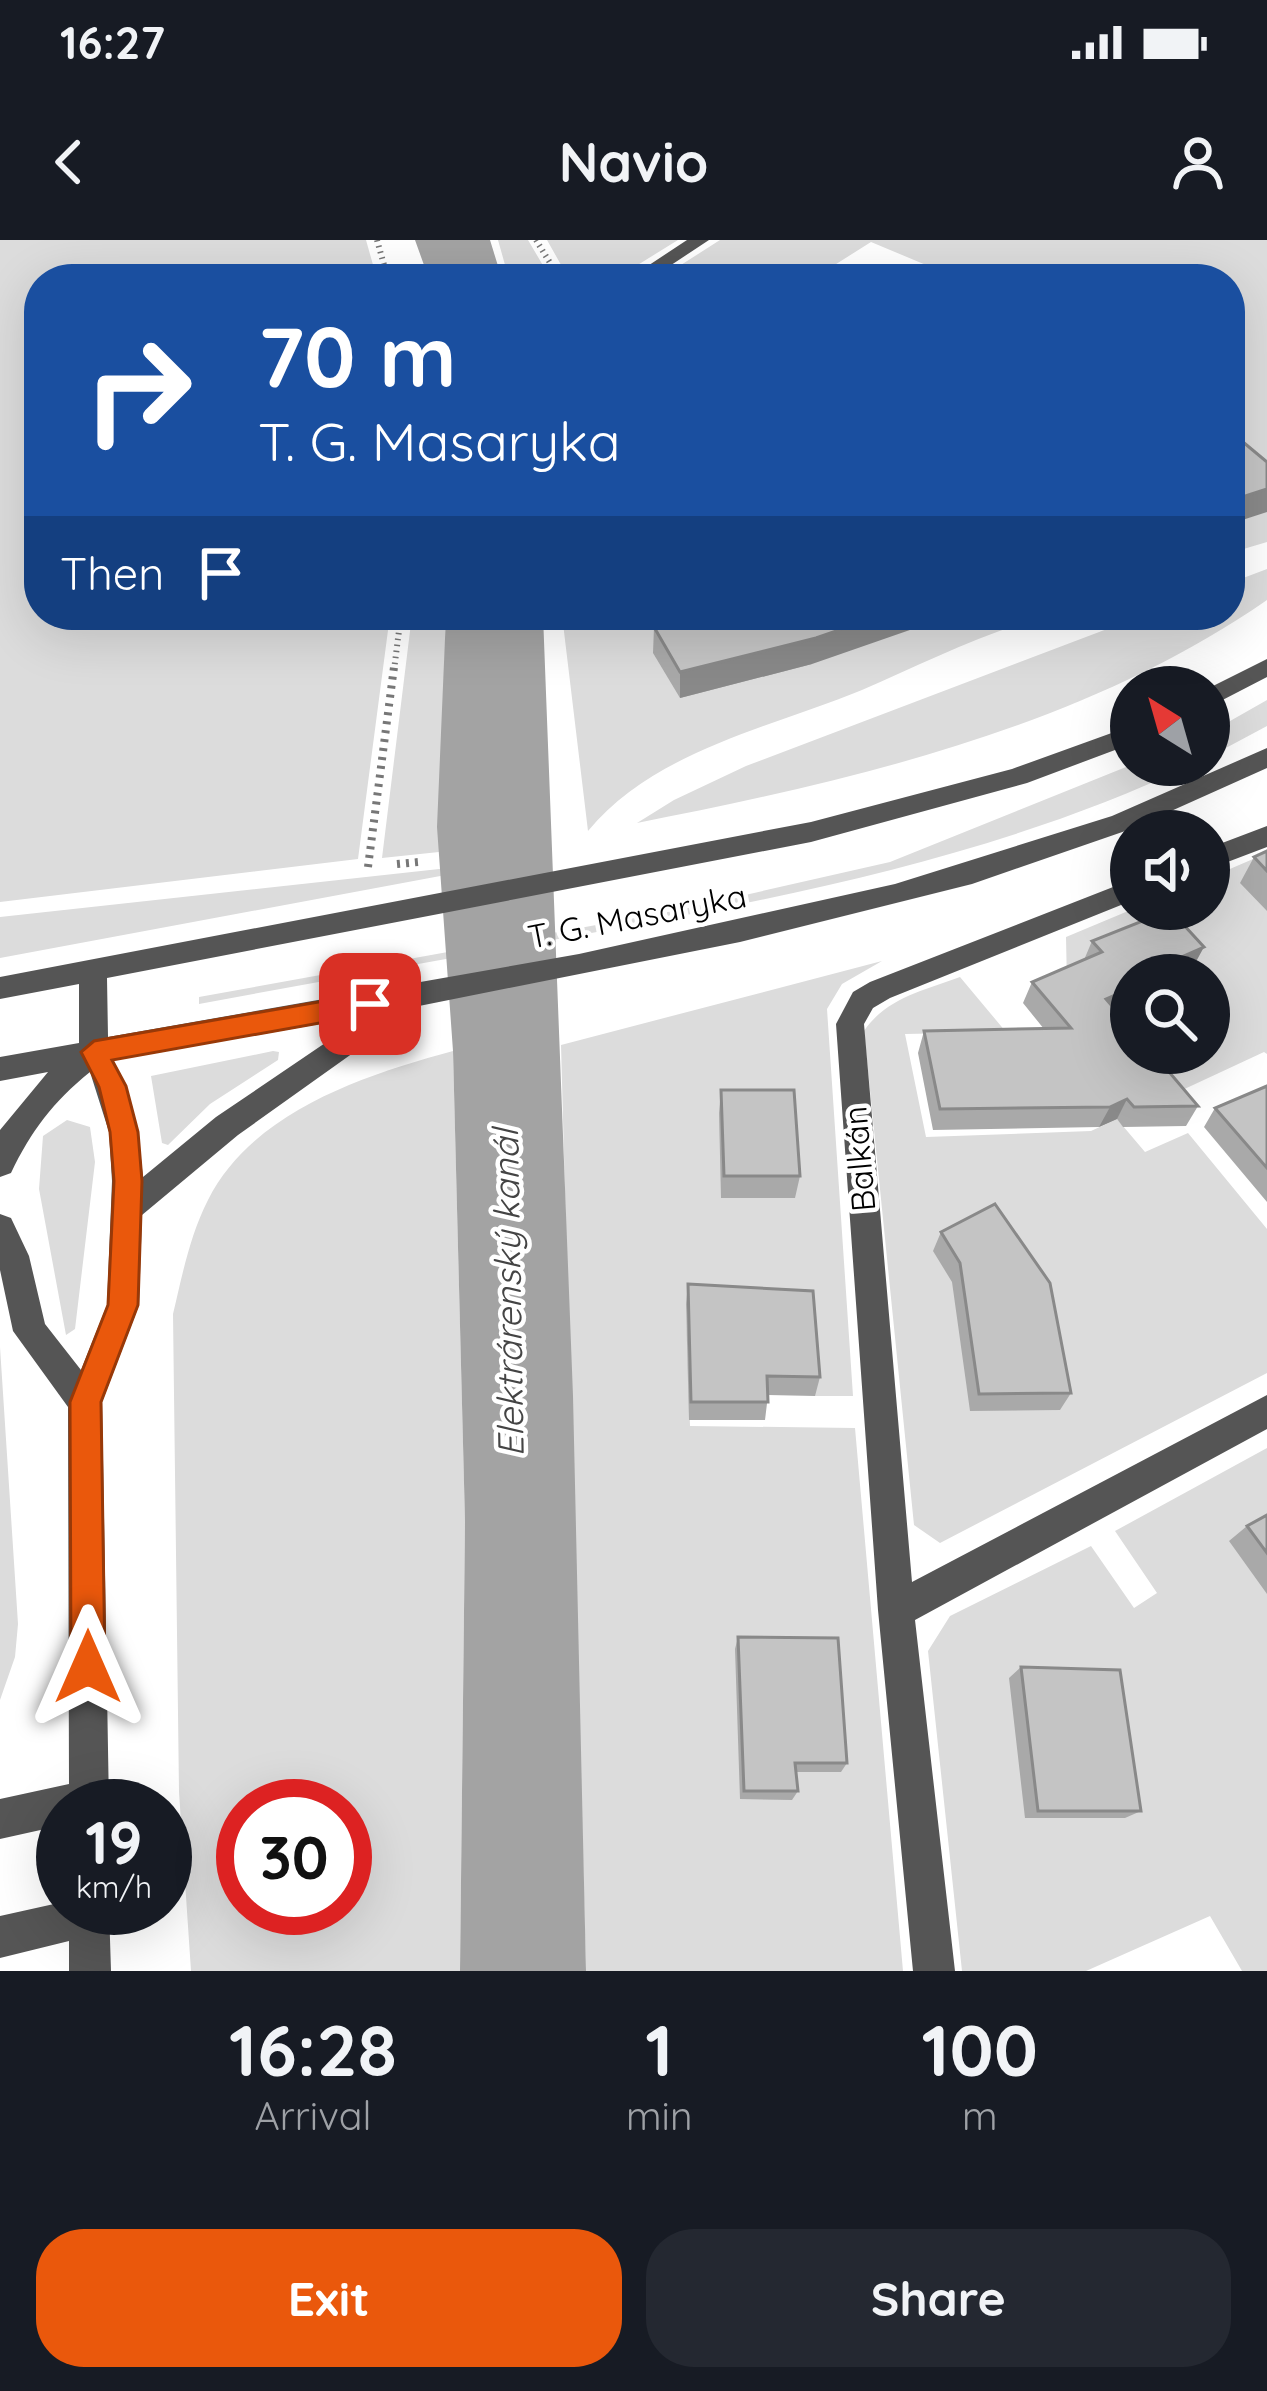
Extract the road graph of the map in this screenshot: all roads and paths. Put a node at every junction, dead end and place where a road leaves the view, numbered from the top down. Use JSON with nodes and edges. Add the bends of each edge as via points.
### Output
{"nodes":[{"id":1,"x":700,"y":240,"type":"edge"},
{"id":2,"x":662,"y":264,"type":"edge"},
{"id":3,"x":399,"y":630,"type":"edge"},
{"id":4,"x":1267,"y":667,"type":"edge"},
{"id":5,"x":1230,"y":687,"type":"edge"},
{"id":6,"x":1110,"y":743,"type":"edge"},
{"id":7,"x":1267,"y":757,"type":"edge"},
{"id":8,"x":1267,"y":836,"type":"edge"},
{"id":9,"x":1230,"y":851,"type":"edge"},
{"id":10,"x":368,"y":867,"type":"dead end"},
{"id":11,"x":1110,"y":898,"type":"edge"},
{"id":12,"x":93,"y":971,"type":"junction"},
{"id":13,"x":0,"y":988,"type":"edge"},
{"id":14,"x":417,"y":996,"type":"junction"},
{"id":15,"x":94,"y":1052,"type":"junction"},
{"id":16,"x":0,"y":1070,"type":"edge"},
{"id":17,"x":0,"y":1164,"type":"edge"},
{"id":18,"x":124,"y":1211,"type":"junction"},
{"id":19,"x":0,"y":1228,"type":"edge"},
{"id":20,"x":86,"y":1402,"type":"junction"},
{"id":21,"x":1267,"y":1411,"type":"edge"},
{"id":22,"x":896,"y":1610,"type":"junction"},
{"id":23,"x":88,"y":1779,"type":"edge"},
{"id":24,"x":36,"y":1812,"type":"edge"},
{"id":25,"x":0,"y":1819,"type":"edge"},
{"id":26,"x":36,"y":1927,"type":"edge"},
{"id":27,"x":89,"y":1935,"type":"edge"},
{"id":28,"x":0,"y":1937,"type":"edge"},
{"id":29,"x":90,"y":1971,"type":"edge"},
{"id":30,"x":934,"y":1971,"type":"edge"}],
"edges":[{"from":1,"to":2,"type":"street"},
{"from":3,"to":10,"type":"path"},
{"from":4,"to":5,"type":"street"},
{"from":6,"to":12,"type":"street","name":"T. G. Masaryka","via":[[875,816]]},
{"from":7,"to":14,"type":"street","name":"T. G. Masaryka","via":[[1148,813],[953,881],[835,913]]},
{"from":8,"to":9,"type":"street"},
{"from":11,"to":22,"type":"street","name":"Balkán","via":[[880,990],[863,1000],[850,1024]]},
{"from":12,"to":13,"type":"street","name":"T. G. Masaryka"},
{"from":12,"to":15,"type":"street"},
{"from":14,"to":15,"type":"street","name":"T. G. Masaryka"},
{"from":14,"to":18,"type":"street","via":[[227,1126]]},
{"from":15,"to":16,"type":"street","name":"T. G. Masaryka"},
{"from":15,"to":17,"type":"street","via":[[28,1109]]},
{"from":15,"to":18,"type":"street","via":[[124,1132]]},
{"from":18,"to":20,"type":"street","via":[[123,1305]]},
{"from":19,"to":20,"type":"street","via":[[30,1331]]},
{"from":20,"to":23,"type":"street"},
{"from":21,"to":22,"type":"street"},
{"from":22,"to":30,"type":"street","name":"Balkán"},
{"from":24,"to":25,"type":"street"},
{"from":26,"to":28,"type":"street"},
{"from":27,"to":29,"type":"street"}]}
